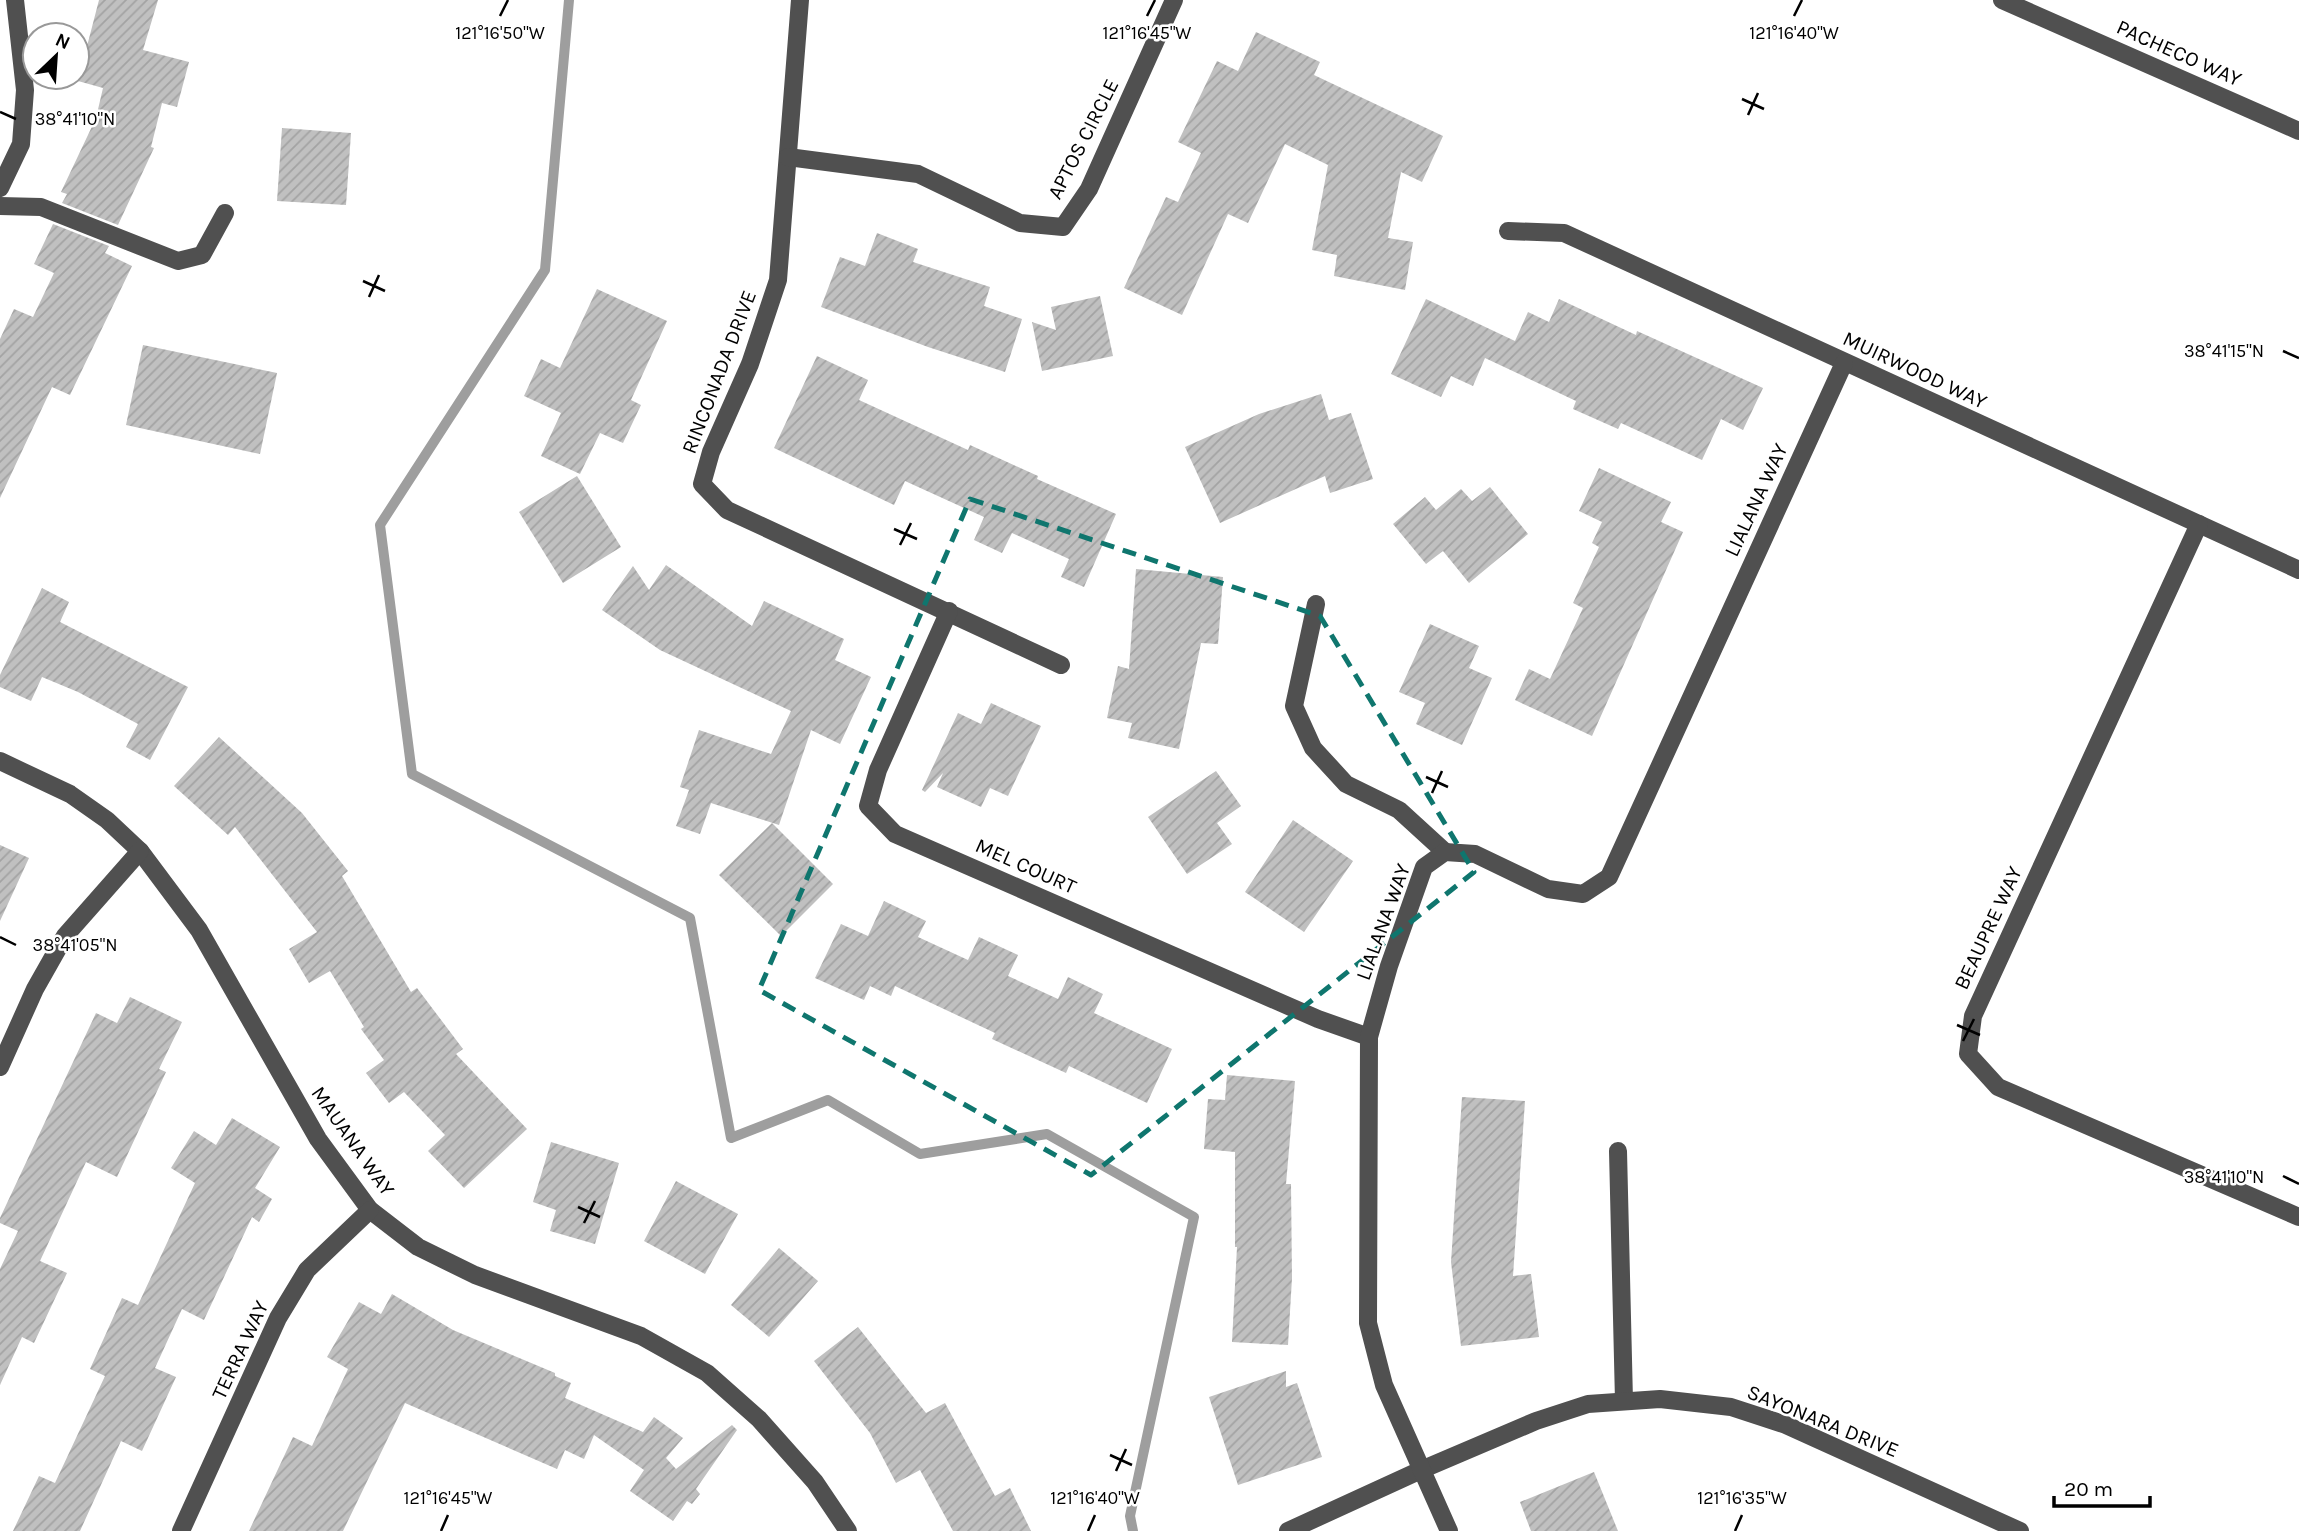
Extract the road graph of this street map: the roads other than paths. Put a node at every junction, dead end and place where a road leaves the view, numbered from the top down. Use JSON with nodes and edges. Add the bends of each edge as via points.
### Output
{"nodes":[{"id":1,"x":15,"y":0,"type":"edge"},
{"id":2,"x":800,"y":0,"type":"edge"},
{"id":3,"x":1174,"y":0,"type":"edge"},
{"id":4,"x":2002,"y":0,"type":"edge"},
{"id":5,"x":2299,"y":131,"type":"edge"},
{"id":6,"x":788,"y":157,"type":"junction"},
{"id":7,"x":0,"y":188,"type":"edge"},
{"id":8,"x":0,"y":206,"type":"edge"},
{"id":9,"x":225,"y":213,"type":"dead end"},
{"id":10,"x":1508,"y":231,"type":"dead end"},
{"id":11,"x":1844,"y":363,"type":"junction"},
{"id":12,"x":2199,"y":524,"type":"junction"},
{"id":13,"x":2299,"y":570,"type":"edge"},
{"id":14,"x":1316,"y":604,"type":"dead end"},
{"id":15,"x":949,"y":611,"type":"junction"},
{"id":16,"x":1061,"y":665,"type":"dead end"},
{"id":17,"x":0,"y":761,"type":"edge"},
{"id":18,"x":140,"y":851,"type":"junction"},
{"id":19,"x":1445,"y":852,"type":"junction"},
{"id":20,"x":1368,"y":1037,"type":"junction"},
{"id":21,"x":0,"y":1067,"type":"edge"},
{"id":22,"x":1618,"y":1151,"type":"dead end"},
{"id":23,"x":370,"y":1210,"type":"junction"},
{"id":24,"x":2299,"y":1217,"type":"edge"},
{"id":25,"x":1624,"y":1401,"type":"junction"},
{"id":26,"x":1421,"y":1470,"type":"junction"},
{"id":27,"x":181,"y":1531,"type":"edge"},
{"id":28,"x":848,"y":1531,"type":"edge"},
{"id":29,"x":1288,"y":1531,"type":"edge"},
{"id":30,"x":1449,"y":1531,"type":"edge"},
{"id":31,"x":2020,"y":1531,"type":"edge"}],
"edges":[{"from":1,"to":7,"type":"street","via":[[25,90],[21,144]]},
{"from":2,"to":6,"type":"street","name":"RINCONADA DRIVE"},
{"from":3,"to":6,"type":"street","name":"APTOS CIRCLE","via":[[1089,189],[1063,227],[1020,223],[918,174]]},
{"from":4,"to":5,"type":"street","name":"PACHECO WAY"},
{"from":6,"to":15,"type":"street","name":"RINCONADA DRIVE","via":[[778,280],[702,484],[727,510]]},
{"from":8,"to":9,"type":"street","via":[[41,207],[178,261],[202,255]]},
{"from":10,"to":11,"type":"street","name":"MUIRWOOD WAY","via":[[1564,233]]},
{"from":11,"to":12,"type":"street","name":"MUIRWOOD WAY"},
{"from":11,"to":19,"type":"street","name":"LIALANA WAY","via":[[1609,877],[1583,894],[1548,889],[1475,854]]},
{"from":12,"to":13,"type":"street","name":"MUIRWOOD WAY"},
{"from":12,"to":24,"type":"street","name":"BEAUPRE WAY","via":[[1973,1016],[1968,1054],[1998,1087]]},
{"from":14,"to":19,"type":"street","via":[[1294,706],[1313,748],[1346,784],[1399,810]]},
{"from":15,"to":16,"type":"street","name":"RINCONADA DRIVE"},
{"from":15,"to":20,"type":"street","name":"MEL COURT","via":[[878,770],[868,806],[895,834]]},
{"from":17,"to":18,"type":"street","name":"MAUANA WAY","via":[[70,794]]},
{"from":18,"to":21,"type":"street","via":[[65,936]]},
{"from":18,"to":23,"type":"street","name":"MAUANA WAY","via":[[199,930],[318,1139]]},
{"from":19,"to":20,"type":"street","name":"LIALANA WAY","via":[[1424,867]]},
{"from":20,"to":26,"type":"street","name":"LIALANA WAY","via":[[1368,1323],[1384,1385]]},
{"from":22,"to":25,"type":"street"},
{"from":23,"to":27,"type":"street","name":"TERRA WAY","via":[[307,1270],[278,1318]]},
{"from":23,"to":28,"type":"street","name":"MAUANA WAY","via":[[418,1247],[475,1275],[640,1336],[707,1373],[759,1419],[807,1473]]},
{"from":25,"to":26,"type":"street","name":"SAYONARA DRIVE","via":[[1588,1404],[1536,1421]]},
{"from":25,"to":31,"type":"street","name":"SAYONARA DRIVE","via":[[1660,1399],[1731,1407],[1786,1425]]},
{"from":26,"to":29,"type":"street","name":"SAYONARA DRIVE"},
{"from":26,"to":30,"type":"street","name":"LIALANA WAY"}]}
